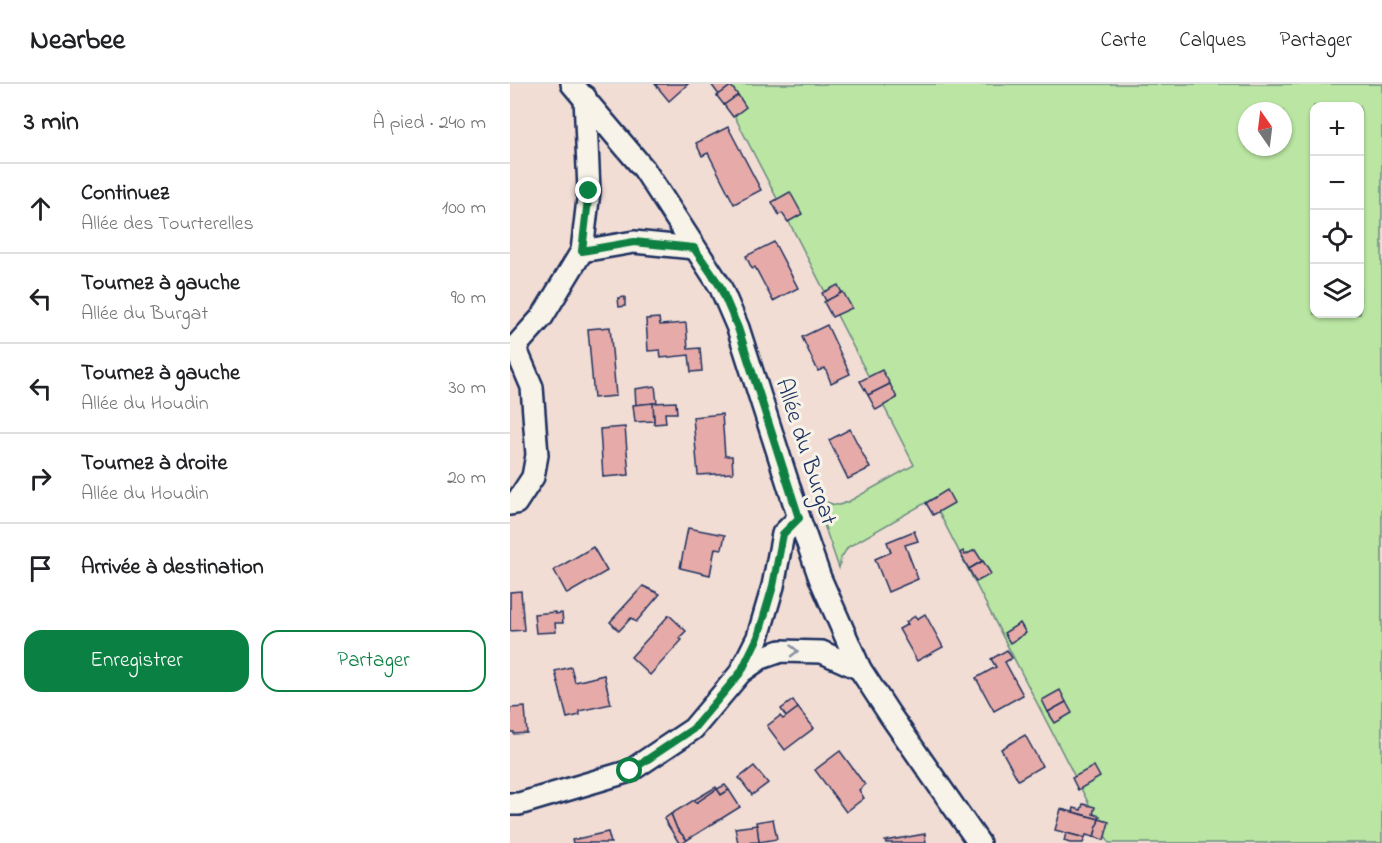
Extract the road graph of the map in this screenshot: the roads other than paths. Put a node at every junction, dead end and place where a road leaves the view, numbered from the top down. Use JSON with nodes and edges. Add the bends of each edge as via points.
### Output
{"nodes":[{"id":1,"x":578,"y":91,"type":"edge"},
{"id":2,"x":694,"y":248,"type":"junction"},
{"id":3,"x":582,"y":251,"type":"junction"},
{"id":4,"x":513,"y":349,"type":"edge"},
{"id":5,"x":510,"y":504,"type":"edge"},
{"id":6,"x":799,"y":518,"type":"junction"},
{"id":7,"x":860,"y":669,"type":"junction"},
{"id":8,"x":741,"y":672,"type":"junction"},
{"id":9,"x":510,"y":804,"type":"edge"},
{"id":10,"x":979,"y":843,"type":"edge"}],
"edges":[{"from":1,"to":2,"type":"street","name":"Allée du Burgat","via":[[644,169]]},
{"from":1,"to":3,"type":"street","via":[[589,191]]},
{"from":2,"to":3,"type":"street","via":[[634,242]]},
{"from":2,"to":6,"type":"street","name":"Allée du Burgat","via":[[720,286],[738,328]]},
{"from":3,"to":4,"type":"street","via":[[542,317]]},
{"from":4,"to":5,"type":"street","via":[[532,387],[537,455],[533,477],[516,503]]},
{"from":6,"to":7,"type":"street","name":"Allée du Burgat","via":[[820,578]]},
{"from":6,"to":8,"type":"street","via":[[783,534],[758,637]]},
{"from":8,"to":7,"type":"street","one_way":true,"via":[[761,658],[781,651],[822,652]]},
{"from":7,"to":10,"type":"street","name":"Allée du Burgat"},
{"from":8,"to":9,"type":"street","via":[[693,729],[630,771]]}]}
